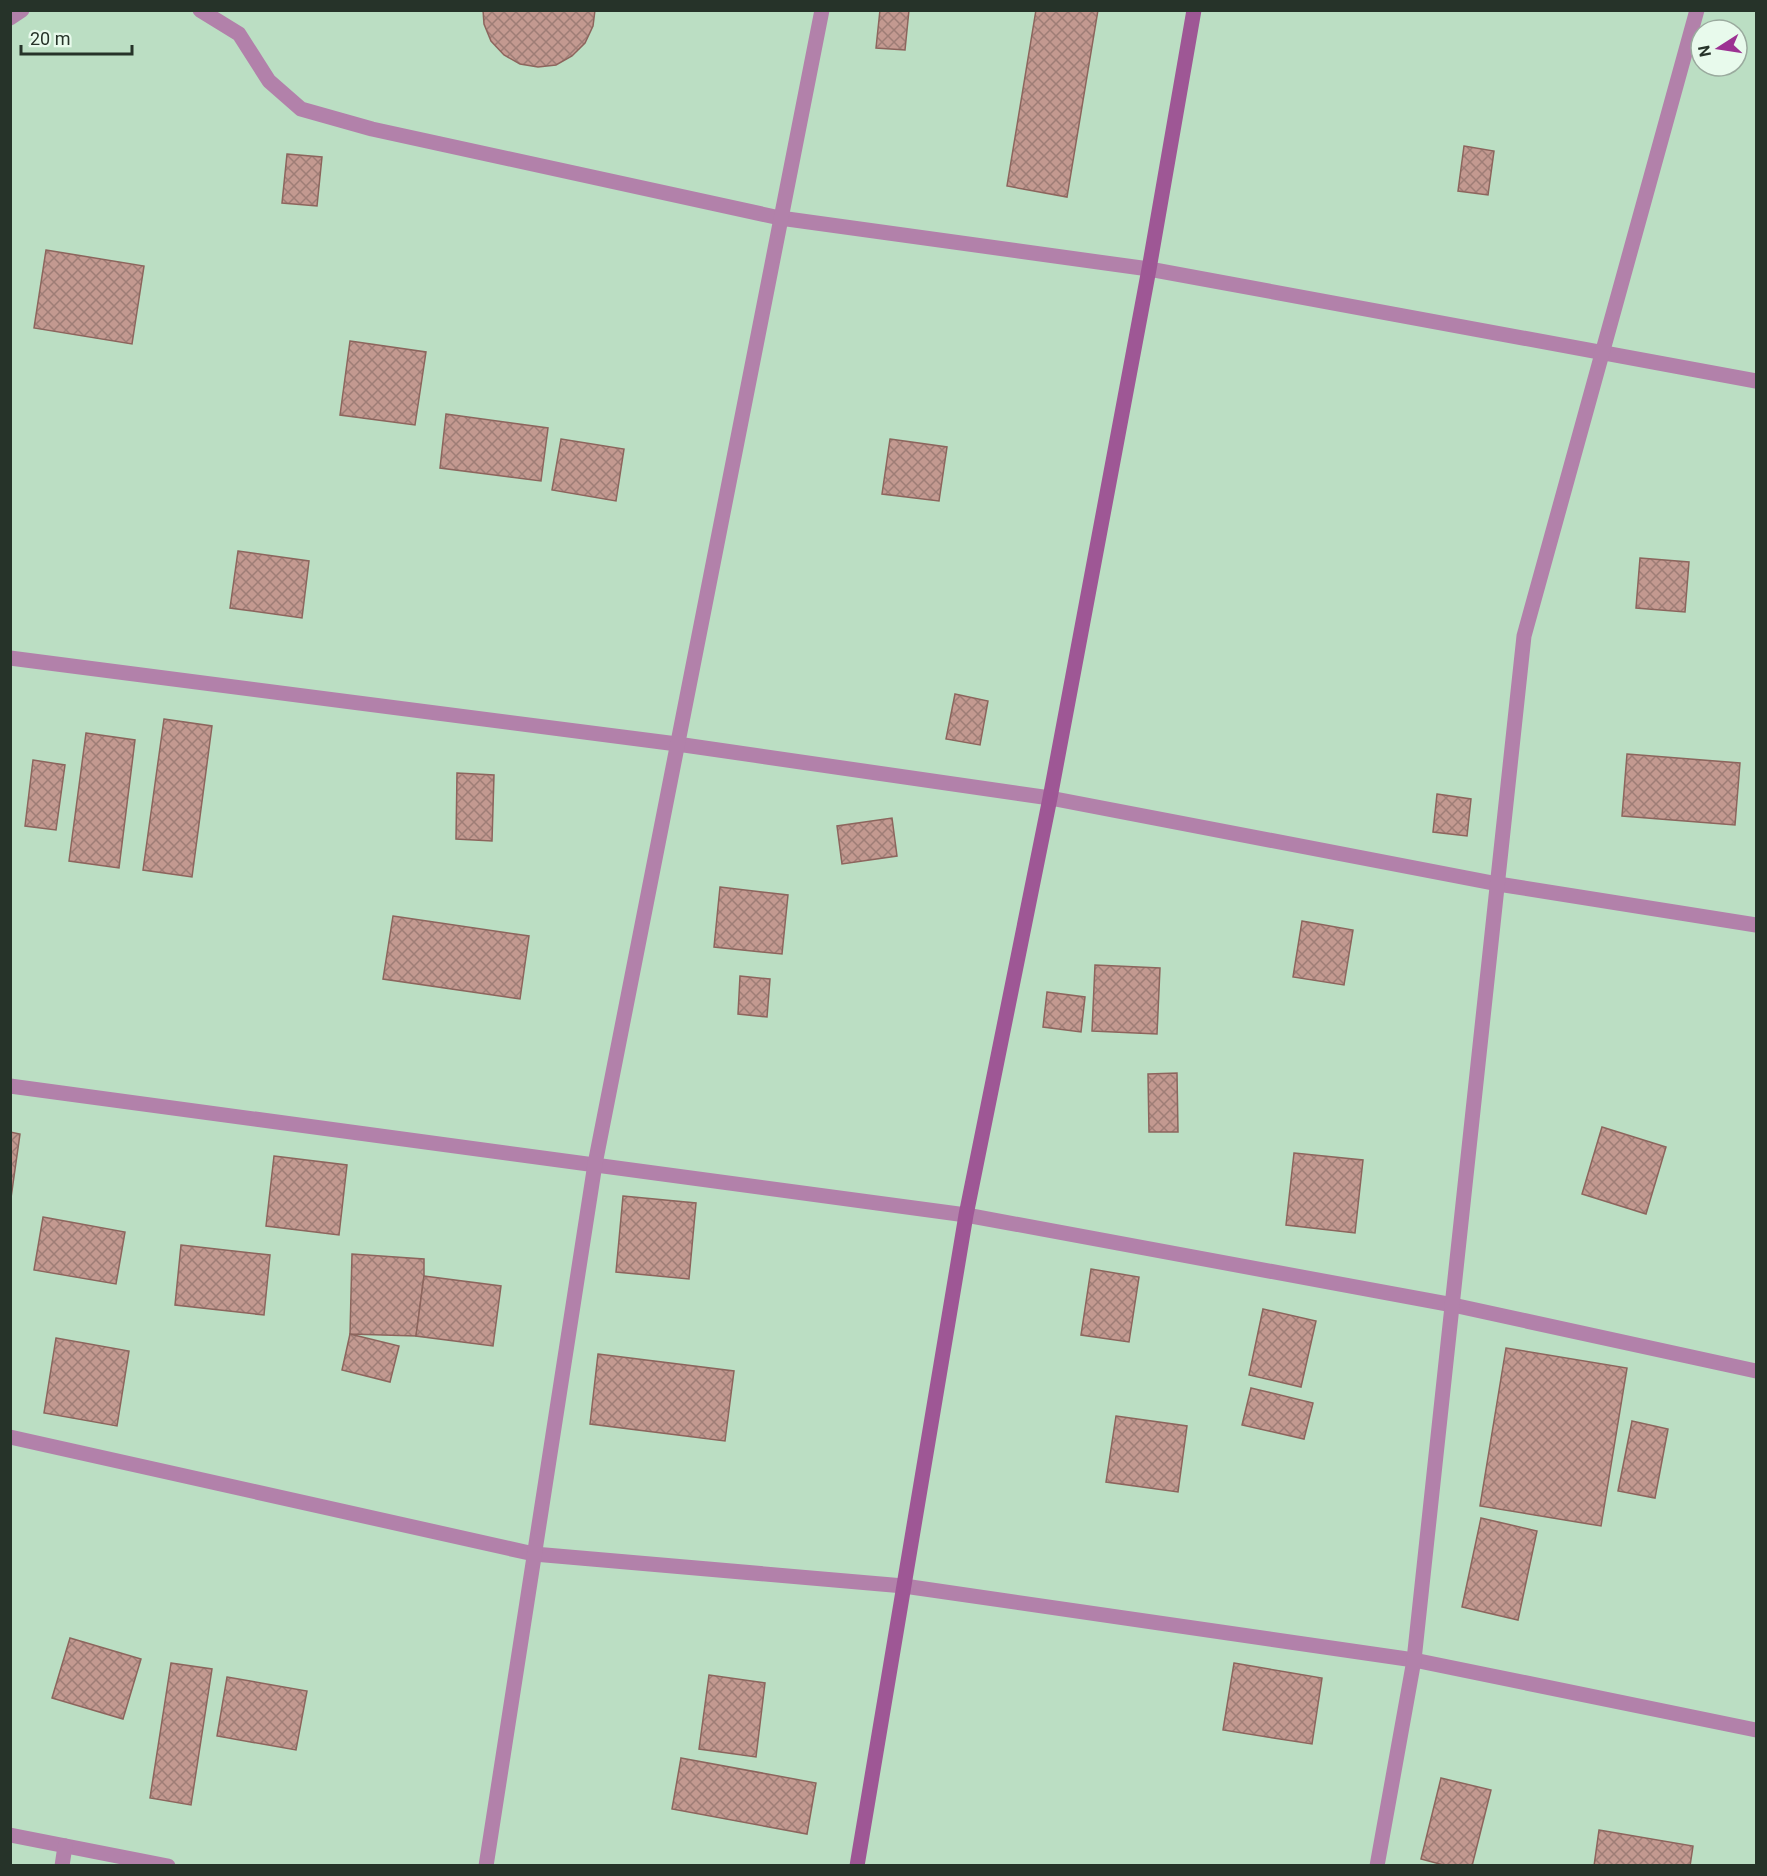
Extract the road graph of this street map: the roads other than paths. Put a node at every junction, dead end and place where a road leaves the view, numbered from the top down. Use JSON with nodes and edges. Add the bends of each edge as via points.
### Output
{"nodes":[{"id":1,"x":22,"y":10,"type":"edge"},
{"id":2,"x":200,"y":10,"type":"edge"},
{"id":3,"x":822,"y":10,"type":"edge"},
{"id":4,"x":1194,"y":10,"type":"edge"},
{"id":5,"x":1697,"y":10,"type":"edge"},
{"id":6,"x":10,"y":18,"type":"edge"},
{"id":7,"x":780,"y":218,"type":"junction"},
{"id":8,"x":1149,"y":269,"type":"junction"},
{"id":9,"x":1603,"y":353,"type":"junction"},
{"id":10,"x":1756,"y":381,"type":"edge"},
{"id":11,"x":10,"y":658,"type":"edge"},
{"id":12,"x":677,"y":744,"type":"junction"},
{"id":13,"x":1050,"y":798,"type":"junction"},
{"id":14,"x":1498,"y":884,"type":"junction"},
{"id":15,"x":1756,"y":925,"type":"edge"},
{"id":16,"x":10,"y":1086,"type":"edge"},
{"id":17,"x":594,"y":1164,"type":"junction"},
{"id":18,"x":966,"y":1215,"type":"junction"},
{"id":19,"x":1453,"y":1305,"type":"junction"},
{"id":20,"x":1756,"y":1371,"type":"edge"},
{"id":21,"x":10,"y":1437,"type":"edge"},
{"id":22,"x":534,"y":1554,"type":"junction"},
{"id":23,"x":904,"y":1586,"type":"junction"},
{"id":24,"x":1414,"y":1660,"type":"junction"},
{"id":25,"x":1756,"y":1730,"type":"edge"},
{"id":26,"x":10,"y":1835,"type":"edge"},
{"id":27,"x":65,"y":1846,"type":"junction"},
{"id":28,"x":62,"y":1866,"type":"edge"},
{"id":29,"x":168,"y":1866,"type":"edge"},
{"id":30,"x":486,"y":1866,"type":"edge"},
{"id":31,"x":857,"y":1866,"type":"edge"},
{"id":32,"x":1377,"y":1866,"type":"edge"}],
"edges":[{"from":1,"to":6,"type":"street"},
{"from":2,"to":7,"type":"street","via":[[239,34],[269,81],[301,110]]},
{"from":3,"to":7,"type":"street"},
{"from":4,"to":8,"type":"street"},
{"from":5,"to":9,"type":"street"},
{"from":7,"to":8,"type":"street"},
{"from":7,"to":12,"type":"street"},
{"from":8,"to":9,"type":"street"},
{"from":8,"to":13,"type":"street"},
{"from":9,"to":10,"type":"street"},
{"from":9,"to":14,"type":"street","via":[[1524,636]]},
{"from":11,"to":12,"type":"street"},
{"from":12,"to":13,"type":"street"},
{"from":12,"to":17,"type":"street"},
{"from":13,"to":14,"type":"street"},
{"from":13,"to":18,"type":"street"},
{"from":14,"to":15,"type":"street"},
{"from":14,"to":19,"type":"street"},
{"from":16,"to":17,"type":"street"},
{"from":17,"to":18,"type":"street"},
{"from":17,"to":22,"type":"street"},
{"from":18,"to":19,"type":"street"},
{"from":18,"to":23,"type":"street"},
{"from":19,"to":20,"type":"street"},
{"from":19,"to":24,"type":"street"},
{"from":21,"to":22,"type":"street"},
{"from":22,"to":23,"type":"street"},
{"from":22,"to":30,"type":"street"},
{"from":23,"to":24,"type":"street"},
{"from":23,"to":31,"type":"street"},
{"from":24,"to":25,"type":"street"},
{"from":24,"to":32,"type":"street"},
{"from":26,"to":27,"type":"street"},
{"from":27,"to":28,"type":"street"},
{"from":27,"to":29,"type":"street"}]}
